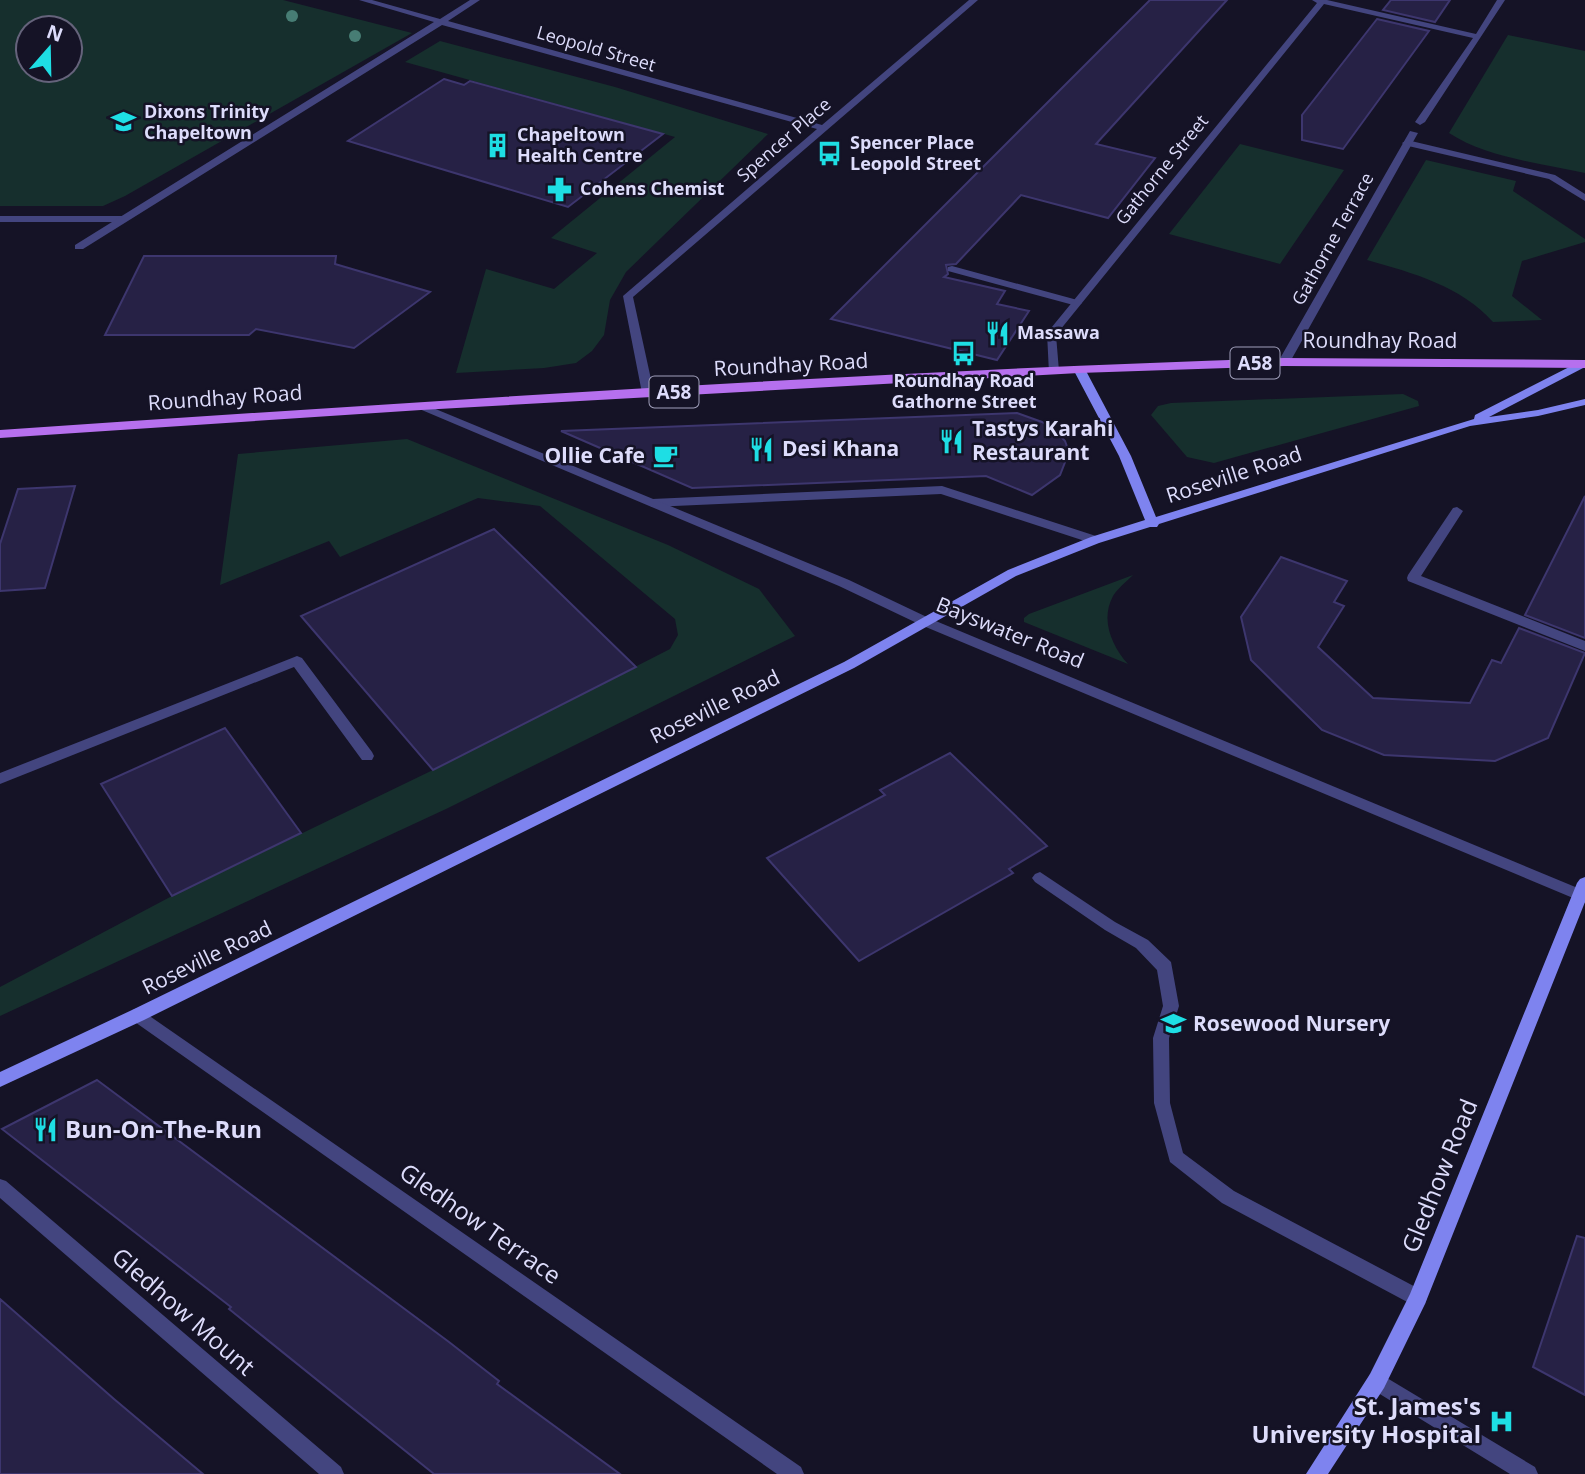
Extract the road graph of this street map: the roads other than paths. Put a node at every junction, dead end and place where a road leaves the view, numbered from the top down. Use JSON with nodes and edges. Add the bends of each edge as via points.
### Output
{"nodes":[{"id":1,"x":363,"y":0,"type":"edge"},
{"id":2,"x":475,"y":0,"type":"edge"},
{"id":3,"x":974,"y":0,"type":"edge"},
{"id":4,"x":1501,"y":0,"type":"edge"},
{"id":5,"x":1320,"y":1,"type":"edge"},
{"id":6,"x":440,"y":22,"type":"junction"},
{"id":7,"x":1478,"y":37,"type":"junction"},
{"id":8,"x":1420,"y":122,"type":"dead end"},
{"id":9,"x":822,"y":128,"type":"junction"},
{"id":10,"x":1413,"y":132,"type":"dead end"},
{"id":11,"x":1407,"y":143,"type":"junction"},
{"id":12,"x":1584,"y":196,"type":"edge"},
{"id":13,"x":0,"y":219,"type":"edge"},
{"id":14,"x":123,"y":219,"type":"junction"},
{"id":15,"x":79,"y":247,"type":"dead end"},
{"id":16,"x":952,"y":269,"type":"dead end"},
{"id":17,"x":1077,"y":303,"type":"junction"},
{"id":18,"x":1284,"y":362,"type":"junction"},
{"id":19,"x":1584,"y":364,"type":"edge"},
{"id":20,"x":1079,"y":369,"type":"junction"},
{"id":21,"x":1053,"y":371,"type":"junction"},
{"id":22,"x":648,"y":393,"type":"junction"},
{"id":23,"x":1585,"y":402,"type":"edge"},
{"id":24,"x":421,"y":406,"type":"junction"},
{"id":25,"x":1468,"y":423,"type":"junction"},
{"id":26,"x":0,"y":434,"type":"edge"},
{"id":27,"x":652,"y":503,"type":"junction"},
{"id":28,"x":1457,"y":511,"type":"dead end"},
{"id":29,"x":1153,"y":524,"type":"junction"},
{"id":30,"x":1096,"y":540,"type":"junction"},
{"id":31,"x":926,"y":622,"type":"junction"},
{"id":32,"x":1585,"y":646,"type":"edge"},
{"id":33,"x":367,"y":757,"type":"dead end"},
{"id":34,"x":0,"y":779,"type":"edge"},
{"id":35,"x":1040,"y":878,"type":"dead end"},
{"id":36,"x":1583,"y":892,"type":"edge"},
{"id":37,"x":138,"y":1015,"type":"junction"},
{"id":38,"x":0,"y":1080,"type":"edge"},
{"id":39,"x":0,"y":1187,"type":"edge"},
{"id":40,"x":1418,"y":1298,"type":"junction"},
{"id":41,"x":1377,"y":1381,"type":"junction"},
{"id":42,"x":334,"y":1474,"type":"edge"},
{"id":43,"x":794,"y":1474,"type":"edge"},
{"id":44,"x":1316,"y":1474,"type":"edge"},
{"id":45,"x":1528,"y":1474,"type":"edge"}],
"edges":[{"from":1,"to":6,"type":"street","name":"Leopold Street"},
{"from":2,"to":6,"type":"street"},
{"from":3,"to":9,"type":"street","name":"Spencer Place"},
{"from":4,"to":7,"type":"street"},
{"from":5,"to":7,"type":"street"},
{"from":5,"to":17,"type":"street","name":"Gathorne Street"},
{"from":6,"to":9,"type":"street","name":"Leopold Street"},
{"from":6,"to":14,"type":"street"},
{"from":7,"to":8,"type":"street"},
{"from":9,"to":22,"type":"street","name":"Spencer Place","via":[[628,296]]},
{"from":10,"to":11,"type":"street","name":"Gathorne Terrace"},
{"from":11,"to":12,"type":"street","via":[[1552,177]]},
{"from":11,"to":18,"type":"street","name":"Gathorne Terrace"},
{"from":13,"to":14,"type":"street"},
{"from":14,"to":15,"type":"street"},
{"from":16,"to":17,"type":"street"},
{"from":17,"to":21,"type":"street","name":"Gathorne Street","via":[[1051,335]]},
{"from":18,"to":19,"type":"main road","name":"Roundhay Road","number":"A58"},
{"from":18,"to":20,"type":"main road","name":"Roundhay Road","number":"A58"},
{"from":19,"to":25,"type":"street","name":"Roseville Road"},
{"from":20,"to":21,"type":"main road","name":"Roundhay Road","number":"A58"},
{"from":20,"to":29,"type":"street","via":[[1125,456]]},
{"from":21,"to":22,"type":"main road","name":"Roundhay Road","number":"A58"},
{"from":22,"to":24,"type":"main road","name":"Roundhay Road","number":"A58"},
{"from":23,"to":25,"type":"street","name":"Roseville Road"},
{"from":24,"to":26,"type":"main road","name":"Roundhay Road","number":"A58"},
{"from":24,"to":27,"type":"street","name":"Bayswater Road"},
{"from":25,"to":29,"type":"street","name":"Roseville Road"},
{"from":27,"to":30,"type":"street","via":[[942,490]]},
{"from":27,"to":31,"type":"street","name":"Bayswater Road"},
{"from":28,"to":32,"type":"street","via":[[1413,578]]},
{"from":29,"to":30,"type":"street","name":"Roseville Road"},
{"from":30,"to":31,"type":"street","name":"Roseville Road","via":[[1012,573]]},
{"from":31,"to":36,"type":"street","name":"Bayswater Road"},
{"from":31,"to":37,"type":"street","name":"Roseville Road","via":[[849,665]]},
{"from":33,"to":34,"type":"street","via":[[296,661]]},
{"from":35,"to":40,"type":"street","via":[[1142,944],[1165,967],[1171,1006],[1161,1038],[1162,1103],[1176,1157],[1228,1197]]},
{"from":36,"to":40,"type":"street","name":"Gledhow Road"},
{"from":37,"to":38,"type":"street","name":"Roseville Road"},
{"from":37,"to":43,"type":"street","name":"Gledhow Terrace"},
{"from":39,"to":42,"type":"street","name":"Gledhow Mount"},
{"from":40,"to":41,"type":"street","name":"Gledhow Road"},
{"from":41,"to":44,"type":"street","name":"Gledhow Road"},
{"from":41,"to":45,"type":"street"}]}
